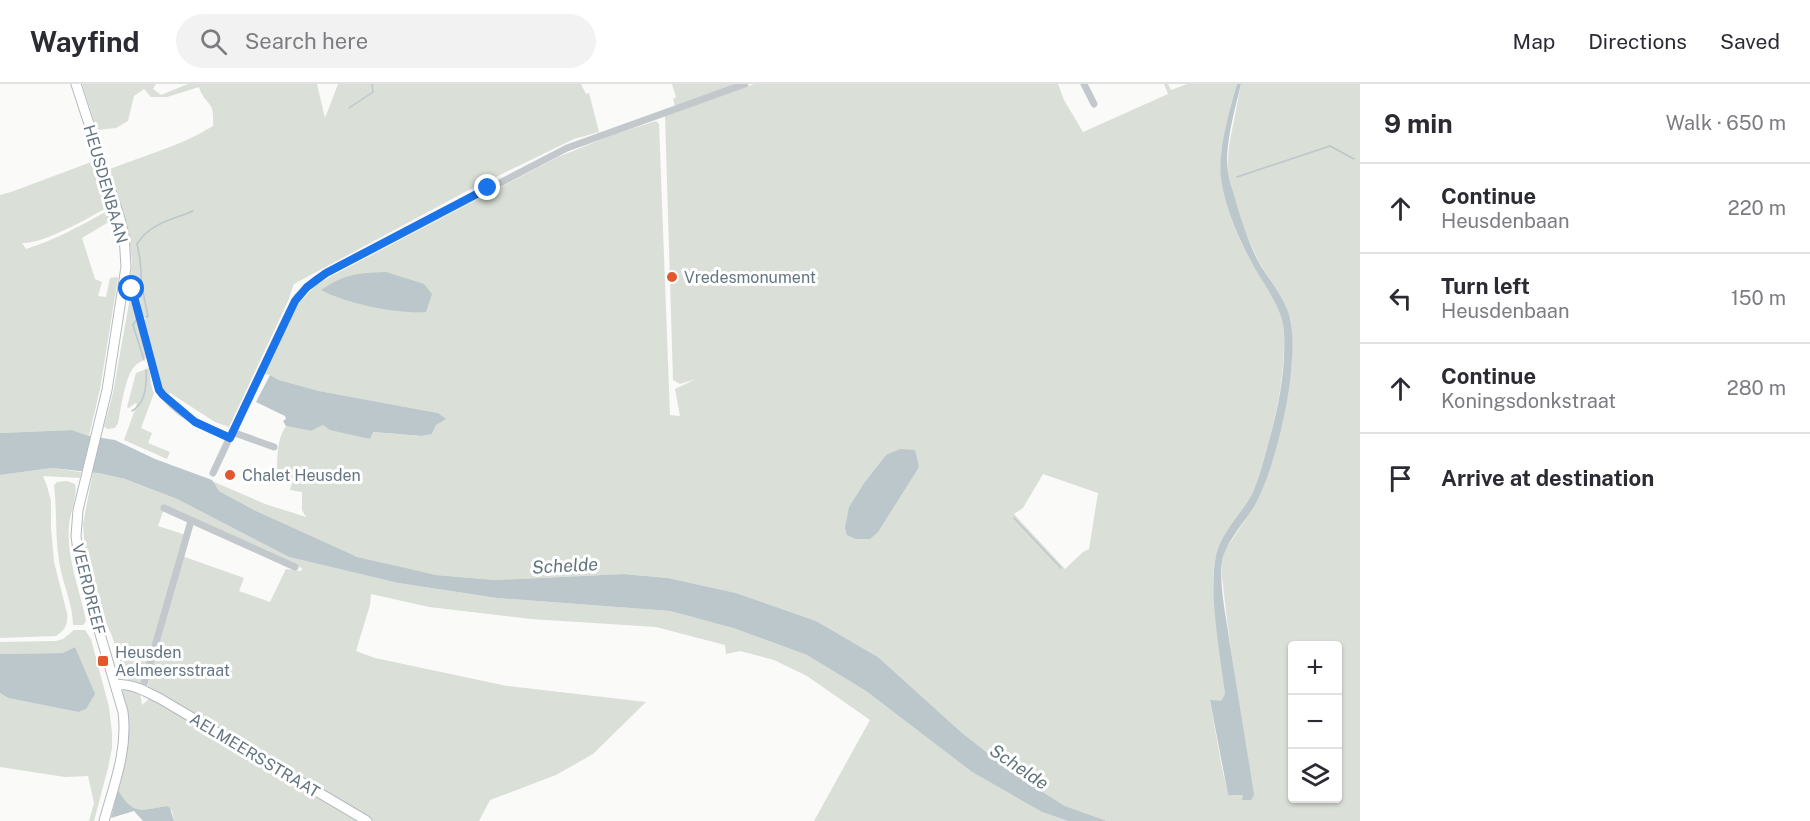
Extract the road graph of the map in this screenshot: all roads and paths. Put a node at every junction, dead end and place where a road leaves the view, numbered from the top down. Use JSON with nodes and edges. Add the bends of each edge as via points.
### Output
{"nodes":[{"id":1,"x":75,"y":84,"type":"edge"},
{"id":2,"x":745,"y":84,"type":"edge"},
{"id":3,"x":1084,"y":84,"type":"edge"},
{"id":4,"x":1094,"y":104,"type":"dead end"},
{"id":5,"x":124,"y":285,"type":"junction"},
{"id":6,"x":231,"y":435,"type":"junction"},
{"id":7,"x":273,"y":447,"type":"dead end"},
{"id":8,"x":91,"y":457,"type":"joint"},
{"id":9,"x":213,"y":473,"type":"dead end"},
{"id":10,"x":164,"y":508,"type":"dead end"},
{"id":11,"x":191,"y":521,"type":"junction"},
{"id":12,"x":291,"y":566,"type":"dead end"},
{"id":13,"x":115,"y":685,"type":"junction"},
{"id":14,"x":142,"y":691,"type":"junction"},
{"id":15,"x":118,"y":698,"type":"junction"},
{"id":16,"x":98,"y":821,"type":"edge"},
{"id":17,"x":104,"y":821,"type":"edge"},
{"id":18,"x":367,"y":821,"type":"edge"}],
"edges":[{"from":1,"to":5,"type":"main road","name":"HEUSDENBAAN","via":[[122,227],[126,251]]},
{"from":2,"to":6,"type":"street","via":[[567,148],[321,276],[297,297]]},
{"from":3,"to":4,"type":"street"},
{"from":5,"to":6,"type":"street","via":[[130,286],[135,295],[163,395],[195,422]]},
{"from":5,"to":8,"type":"main road","name":"HEUSDENBAAN","via":[[107,390]]},
{"from":6,"to":7,"type":"street"},
{"from":6,"to":9,"type":"street"},
{"from":8,"to":13,"type":"main road","name":"VEERDREEF","via":[[76,522],[77,549]]},
{"from":10,"to":11,"type":"street"},
{"from":11,"to":12,"type":"street"},
{"from":11,"to":14,"type":"street"},
{"from":13,"to":14,"type":"main road"},
{"from":13,"to":15,"type":"main road","name":"VEERDREEF"},
{"from":14,"to":18,"type":"main road","name":"AELMEERSSTRAAT"},
{"from":15,"to":16,"type":"main road","name":"VEERDREEF","via":[[118,749]]},
{"from":15,"to":17,"type":"main road","name":"VEERDREEF","via":[[123,712],[124,743]]}]}
